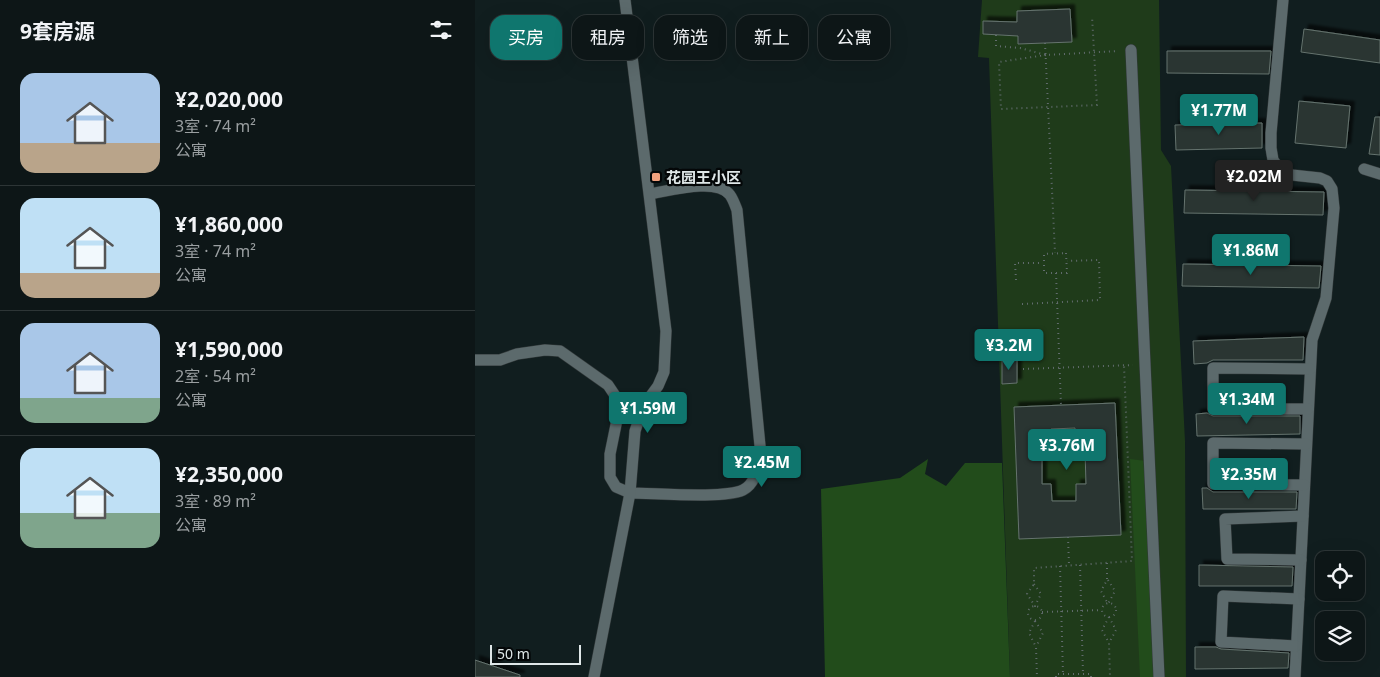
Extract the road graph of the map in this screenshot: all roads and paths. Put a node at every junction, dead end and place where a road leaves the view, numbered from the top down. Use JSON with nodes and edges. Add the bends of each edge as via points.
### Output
{"nodes":[{"id":1,"x":625,"y":0,"type":"edge"},
{"id":2,"x":1283,"y":0,"type":"edge"},
{"id":3,"x":1092,"y":16,"type":"dead end"},
{"id":4,"x":996,"y":34,"type":"dead end"},
{"id":5,"x":1045,"y":43,"type":"dead end"},
{"id":6,"x":1131,"y":50,"type":"joint"},
{"id":7,"x":1094,"y":52,"type":"junction"},
{"id":8,"x":1046,"y":55,"type":"junction"},
{"id":9,"x":1048,"y":107,"type":"junction"},
{"id":10,"x":1364,"y":169,"type":"dead end"},
{"id":11,"x":1380,"y":174,"type":"edge"},
{"id":12,"x":650,"y":194,"type":"junction"},
{"id":13,"x":1055,"y":253,"type":"junction"},
{"id":14,"x":1067,"y":261,"type":"junction"},
{"id":15,"x":1044,"y":263,"type":"junction"},
{"id":16,"x":1056,"y":273,"type":"junction"},
{"id":17,"x":1016,"y":280,"type":"dead end"},
{"id":18,"x":1057,"y":302,"type":"junction"},
{"id":19,"x":1022,"y":304,"type":"dead end"},
{"id":20,"x":476,"y":360,"type":"edge"},
{"id":21,"x":1124,"y":365,"type":"junction"},
{"id":22,"x":1145,"y":365,"type":"junction"},
{"id":23,"x":1060,"y":368,"type":"junction"},
{"id":24,"x":1023,"y":369,"type":"dead end"},
{"id":25,"x":1310,"y":369,"type":"junction"},
{"id":26,"x":1061,"y":405,"type":"dead end"},
{"id":27,"x":1308,"y":409,"type":"junction"},
{"id":28,"x":1307,"y":444,"type":"junction"},
{"id":29,"x":1304,"y":485,"type":"junction"},
{"id":30,"x":630,"y":493,"type":"junction"},
{"id":31,"x":1303,"y":516,"type":"junction"},
{"id":32,"x":1068,"y":537,"type":"dead end"},
{"id":33,"x":1301,"y":560,"type":"junction"},
{"id":34,"x":1107,"y":563,"type":"junction"},
{"id":35,"x":1069,"y":565,"type":"junction"},
{"id":36,"x":1080,"y":565,"type":"junction"},
{"id":37,"x":1060,"y":566,"type":"junction"},
{"id":38,"x":1107,"y":580,"type":"junction"},
{"id":39,"x":1034,"y":584,"type":"junction"},
{"id":40,"x":1299,"y":599,"type":"junction"},
{"id":41,"x":1108,"y":604,"type":"junction"},
{"id":42,"x":1035,"y":606,"type":"junction"},
{"id":43,"x":1102,"y":610,"type":"junction"},
{"id":44,"x":1062,"y":611,"type":"junction"},
{"id":45,"x":1081,"y":611,"type":"junction"},
{"id":46,"x":1042,"y":612,"type":"junction"},
{"id":47,"x":1109,"y":617,"type":"junction"},
{"id":48,"x":1035,"y":620,"type":"junction"},
{"id":49,"x":1109,"y":643,"type":"junction"},
{"id":50,"x":1297,"y":646,"type":"junction"},
{"id":51,"x":1036,"y":647,"type":"junction"},
{"id":52,"x":1063,"y":674,"type":"junction"},
{"id":53,"x":1083,"y":674,"type":"junction"},
{"id":54,"x":594,"y":677,"type":"edge"},
{"id":55,"x":1037,"y":677,"type":"edge"},
{"id":56,"x":1056,"y":677,"type":"edge"},
{"id":57,"x":1091,"y":677,"type":"edge"},
{"id":58,"x":1110,"y":677,"type":"edge"},
{"id":59,"x":1159,"y":677,"type":"edge"},
{"id":60,"x":1295,"y":677,"type":"edge"}],
"edges":[{"from":1,"to":12,"type":"street"},
{"from":2,"to":25,"type":"street","via":[[1271,133],[1273,160],[1279,168],[1292,175],[1327,181],[1332,189],[1334,208],[1327,298],[1311,340]]},
{"from":3,"to":7,"type":"path"},
{"from":4,"to":8,"type":"path","via":[[996,46]]},
{"from":5,"to":8,"type":"path"},
{"from":6,"to":7,"type":"path"},
{"from":6,"to":22,"type":"street"},
{"from":7,"to":8,"type":"path"},
{"from":7,"to":9,"type":"path","via":[[1097,105]]},
{"from":8,"to":9,"type":"path"},
{"from":8,"to":9,"type":"path","via":[[999,62],[1001,109]]},
{"from":9,"to":13,"type":"path"},
{"from":10,"to":11,"type":"street"},
{"from":12,"to":30,"type":"street","via":[[666,331],[664,372],[644,405],[635,431]]},
{"from":12,"to":30,"type":"street","via":[[705,186],[719,188],[730,194],[737,210],[761,456],[757,474],[744,489],[725,494]]},
{"from":13,"to":14,"type":"path","via":[[1066,253]]},
{"from":13,"to":15,"type":"path","via":[[1044,254]]},
{"from":14,"to":16,"type":"path","via":[[1067,273]]},
{"from":14,"to":18,"type":"path","via":[[1099,260],[1100,300]]},
{"from":15,"to":16,"type":"path","via":[[1044,273]]},
{"from":15,"to":17,"type":"path","via":[[1015,263]]},
{"from":16,"to":18,"type":"path"},
{"from":18,"to":19,"type":"path"},
{"from":18,"to":23,"type":"path"},
{"from":20,"to":30,"type":"street","via":[[500,360],[545,350],[560,351],[608,385],[619,410],[610,454],[610,476],[616,487]]},
{"from":21,"to":22,"type":"path"},
{"from":21,"to":23,"type":"path"},
{"from":21,"to":34,"type":"path","via":[[1132,561]]},
{"from":22,"to":59,"type":"street"},
{"from":23,"to":24,"type":"path"},
{"from":23,"to":26,"type":"path"},
{"from":25,"to":27,"type":"street"},
{"from":25,"to":27,"type":"street","via":[[1213,368],[1213,409]]},
{"from":27,"to":28,"type":"street"},
{"from":28,"to":29,"type":"street"},
{"from":28,"to":29,"type":"street","via":[[1213,443],[1213,484]]},
{"from":29,"to":31,"type":"street"},
{"from":30,"to":54,"type":"street"},
{"from":31,"to":33,"type":"street"},
{"from":31,"to":33,"type":"street","via":[[1225,519],[1227,559]]},
{"from":32,"to":35,"type":"path"},
{"from":33,"to":40,"type":"street"},
{"from":34,"to":36,"type":"path"},
{"from":34,"to":38,"type":"path"},
{"from":35,"to":36,"type":"path"},
{"from":35,"to":37,"type":"path"},
{"from":36,"to":45,"type":"path"},
{"from":37,"to":39,"type":"path","via":[[1034,568]]},
{"from":37,"to":44,"type":"path"},
{"from":38,"to":41,"type":"path","via":[[1101,591]]},
{"from":38,"to":41,"type":"path","via":[[1115,591]]},
{"from":39,"to":42,"type":"path","via":[[1041,594]]},
{"from":39,"to":42,"type":"path","via":[[1027,594]]},
{"from":40,"to":50,"type":"street"},
{"from":40,"to":50,"type":"street","via":[[1223,596],[1221,642]]},
{"from":41,"to":43,"type":"path"},
{"from":41,"to":47,"type":"path","via":[[1115,610]]},
{"from":42,"to":46,"type":"path"},
{"from":42,"to":48,"type":"path","via":[[1029,609],[1028,614],[1031,620]]},
{"from":43,"to":45,"type":"path"},
{"from":43,"to":47,"type":"path"},
{"from":44,"to":45,"type":"path"},
{"from":44,"to":46,"type":"path"},
{"from":44,"to":52,"type":"path"},
{"from":45,"to":53,"type":"path"},
{"from":46,"to":48,"type":"path","via":[[1040,619]]},
{"from":47,"to":49,"type":"path","via":[[1116,630]]},
{"from":47,"to":49,"type":"path","via":[[1102,630]]},
{"from":48,"to":51,"type":"path","via":[[1029,633]]},
{"from":48,"to":51,"type":"path","via":[[1043,633]]},
{"from":49,"to":58,"type":"path"},
{"from":50,"to":60,"type":"street"},
{"from":51,"to":55,"type":"path"},
{"from":52,"to":53,"type":"path"},
{"from":52,"to":56,"type":"path","via":[[1056,674]]},
{"from":53,"to":57,"type":"path","via":[[1091,674]]}]}
